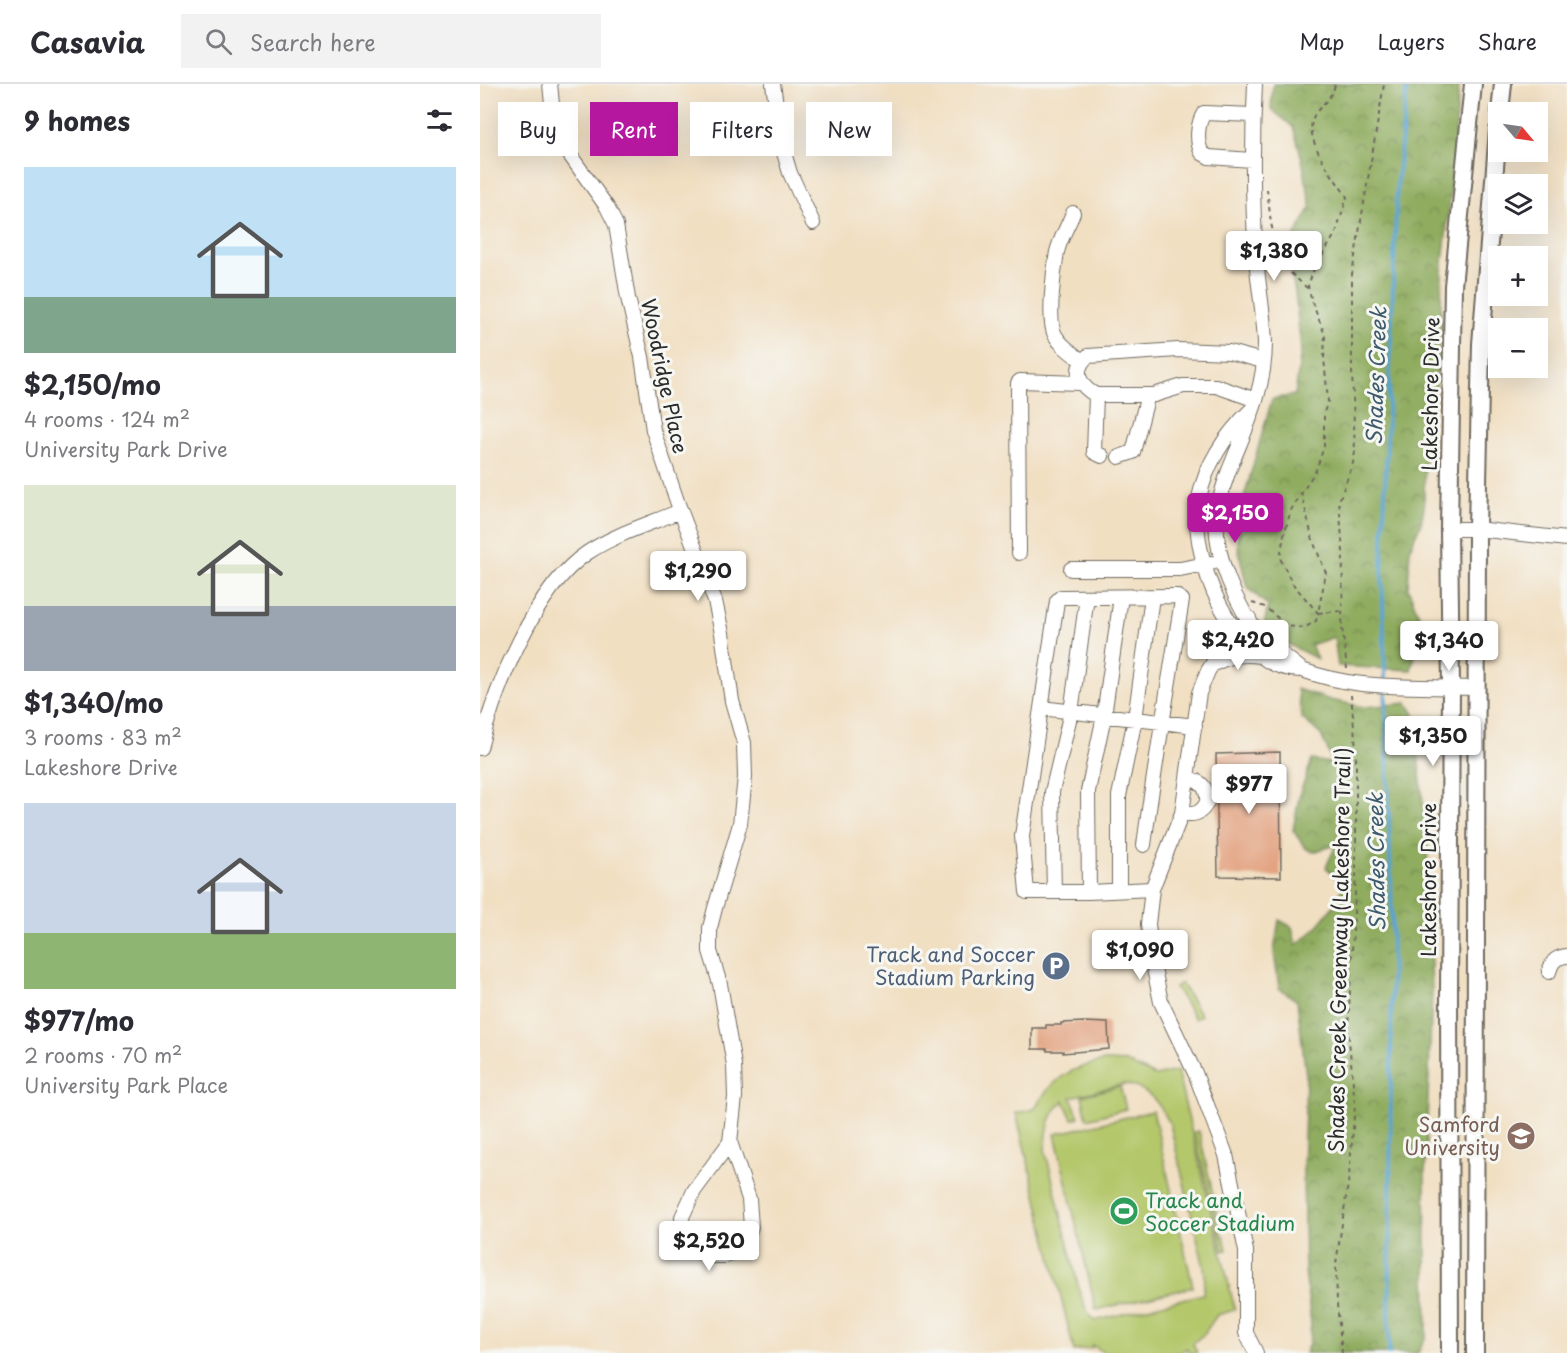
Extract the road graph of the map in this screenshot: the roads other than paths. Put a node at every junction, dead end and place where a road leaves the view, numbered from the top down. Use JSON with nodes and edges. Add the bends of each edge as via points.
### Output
{"nodes":[{"id":1,"x":550,"y":84,"type":"edge"},
{"id":2,"x":773,"y":84,"type":"edge"},
{"id":3,"x":1255,"y":84,"type":"edge"},
{"id":4,"x":1473,"y":84,"type":"edge"},
{"id":5,"x":1503,"y":84,"type":"edge"},
{"id":6,"x":1501,"y":102,"type":"edge"},
{"id":7,"x":1253,"y":115,"type":"junction"},
{"id":8,"x":1495,"y":162,"type":"edge"},
{"id":9,"x":1252,"y":166,"type":"junction"},
{"id":10,"x":1073,"y":213,"type":"dead end"},
{"id":11,"x":813,"y":223,"type":"dead end"},
{"id":12,"x":1082,"y":361,"type":"junction"},
{"id":13,"x":1263,"y":361,"type":"junction"},
{"id":14,"x":1080,"y":383,"type":"junction"},
{"id":15,"x":1096,"y":395,"type":"junction"},
{"id":16,"x":1148,"y":395,"type":"junction"},
{"id":17,"x":1255,"y":403,"type":"junction"},
{"id":18,"x":1102,"y":456,"type":"dead end"},
{"id":19,"x":1119,"y":457,"type":"dead end"},
{"id":20,"x":1213,"y":460,"type":"junction"},
{"id":21,"x":1232,"y":466,"type":"junction"},
{"id":22,"x":680,"y":511,"type":"junction"},
{"id":23,"x":1449,"y":529,"type":"junction"},
{"id":24,"x":1477,"y":529,"type":"junction"},
{"id":25,"x":1567,"y":539,"type":"edge"},
{"id":26,"x":1019,"y":553,"type":"dead end"},
{"id":27,"x":1222,"y":560,"type":"junction"},
{"id":28,"x":1204,"y":565,"type":"junction"},
{"id":29,"x":1071,"y":569,"type":"dead end"},
{"id":30,"x":1087,"y":597,"type":"junction"},
{"id":31,"x":1121,"y":597,"type":"junction"},
{"id":32,"x":1152,"y":597,"type":"junction"},
{"id":33,"x":1247,"y":615,"type":"junction"},
{"id":34,"x":1236,"y":630,"type":"junction"},
{"id":35,"x":1261,"y":656,"type":"junction"},
{"id":36,"x":1212,"y":665,"type":"junction"},
{"id":37,"x":1302,"y":670,"type":"junction"},
{"id":38,"x":1451,"y":688,"type":"junction"},
{"id":39,"x":1476,"y":688,"type":"junction"},
{"id":40,"x":1041,"y":708,"type":"junction"},
{"id":41,"x":1071,"y":712,"type":"junction"},
{"id":42,"x":1104,"y":716,"type":"junction"},
{"id":43,"x":1135,"y":719,"type":"junction"},
{"id":44,"x":1163,"y":723,"type":"junction"},
{"id":45,"x":1195,"y":726,"type":"junction"},
{"id":46,"x":480,"y":748,"type":"edge"},
{"id":47,"x":1188,"y":778,"type":"junction"},
{"id":48,"x":1182,"y":813,"type":"junction"},
{"id":49,"x":1144,"y":845,"type":"dead end"},
{"id":50,"x":1152,"y":889,"type":"junction"},
{"id":51,"x":1119,"y":890,"type":"junction"},
{"id":52,"x":1054,"y":892,"type":"junction"},
{"id":53,"x":1089,"y":892,"type":"junction"},
{"id":54,"x":1567,"y":957,"type":"edge"},
{"id":55,"x":1549,"y":972,"type":"dead end"},
{"id":56,"x":730,"y":1142,"type":"junction"},
{"id":57,"x":1256,"y":1353,"type":"edge"},
{"id":58,"x":1450,"y":1353,"type":"edge"},
{"id":59,"x":1475,"y":1353,"type":"edge"}],
"edges":[{"from":1,"to":22,"type":"street","name":"Woodridge Place","via":[[560,141],[616,225],[653,430]]},
{"from":2,"to":11,"type":"street","via":[[790,174]]},
{"from":3,"to":7,"type":"street"},
{"from":4,"to":23,"type":"main road","name":"Lakeshore Drive","via":[[1453,286]]},
{"from":5,"to":6,"type":"main road"},
{"from":7,"to":9,"type":"street"},
{"from":7,"to":9,"type":"street","via":[[1204,113],[1198,146],[1209,157]]},
{"from":8,"to":24,"type":"main road","via":[[1481,344]]},
{"from":9,"to":13,"type":"street","via":[[1265,343]]},
{"from":10,"to":12,"type":"street","via":[[1058,251],[1052,323],[1054,334],[1065,348]]},
{"from":12,"to":13,"type":"street","via":[[1088,356],[1178,350],[1229,352]]},
{"from":12,"to":14,"type":"street"},
{"from":13,"to":17,"type":"street"},
{"from":14,"to":15,"type":"street"},
{"from":14,"to":26,"type":"street","via":[[1018,383]]},
{"from":15,"to":16,"type":"street"},
{"from":15,"to":18,"type":"street","via":[[1094,452]]},
{"from":16,"to":17,"type":"street","via":[[1183,386],[1216,386]]},
{"from":16,"to":19,"type":"street","via":[[1132,452]]},
{"from":17,"to":20,"type":"street"},
{"from":17,"to":21,"type":"street"},
{"from":20,"to":21,"type":"street"},
{"from":20,"to":28,"type":"street","via":[[1198,500],[1198,538]]},
{"from":21,"to":27,"type":"street","via":[[1217,518]]},
{"from":22,"to":46,"type":"street","via":[[611,540],[563,573],[512,657],[492,704]]},
{"from":22,"to":56,"type":"street","name":"Woodridge Place","via":[[715,601],[746,762],[740,824],[711,928],[710,951],[734,1065]]},
{"from":23,"to":24,"type":"street"},
{"from":23,"to":38,"type":"main road","name":"Lakeshore Drive"},
{"from":24,"to":25,"type":"street"},
{"from":24,"to":39,"type":"main road"},
{"from":27,"to":28,"type":"street"},
{"from":27,"to":33,"type":"street"},
{"from":28,"to":29,"type":"street","via":[[1180,569]]},
{"from":28,"to":34,"type":"street"},
{"from":30,"to":31,"type":"street"},
{"from":30,"to":40,"type":"street","via":[[1061,597],[1057,601]]},
{"from":30,"to":41,"type":"street"},
{"from":31,"to":32,"type":"street"},
{"from":31,"to":42,"type":"street"},
{"from":32,"to":43,"type":"street"},
{"from":32,"to":44,"type":"street","via":[[1182,600]]},
{"from":33,"to":34,"type":"street"},
{"from":33,"to":37,"type":"street","via":[[1260,635]]},
{"from":34,"to":35,"type":"street"},
{"from":34,"to":36,"type":"street"},
{"from":35,"to":36,"type":"street","via":[[1243,654]]},
{"from":35,"to":37,"type":"street","via":[[1285,669]]},
{"from":36,"to":45,"type":"street","via":[[1199,693]]},
{"from":37,"to":38,"type":"street","bridge":true,"via":[[1348,684]]},
{"from":38,"to":39,"type":"street"},
{"from":38,"to":58,"type":"main road","name":"Lakeshore Drive"},
{"from":39,"to":59,"type":"main road"},
{"from":40,"to":41,"type":"street"},
{"from":40,"to":52,"type":"street","via":[[1022,836],[1027,892]]},
{"from":41,"to":42,"type":"street"},
{"from":41,"to":52,"type":"street","via":[[1052,792]]},
{"from":42,"to":43,"type":"street"},
{"from":42,"to":53,"type":"street","via":[[1088,791]]},
{"from":43,"to":44,"type":"street"},
{"from":43,"to":51,"type":"street","via":[[1119,796]]},
{"from":44,"to":45,"type":"street"},
{"from":44,"to":49,"type":"street"},
{"from":45,"to":47,"type":"street"},
{"from":47,"to":48,"type":"street"},
{"from":47,"to":48,"type":"street","via":[[1204,786],[1207,802],[1198,813]]},
{"from":48,"to":50,"type":"street"},
{"from":50,"to":51,"type":"street"},
{"from":50,"to":57,"type":"street","via":[[1148,924],[1161,1002],[1195,1073],[1226,1155],[1246,1251],[1246,1333]]},
{"from":51,"to":53,"type":"street"},
{"from":52,"to":53,"type":"street"},
{"from":54,"to":55,"type":"street","via":[[1554,960]]},
{"from":56,"to":56,"type":"street","name":"Woodridge Place","via":[[694,1191],[682,1217],[689,1243],[711,1256],[725,1256],[737,1250],[751,1227],[749,1199]]}]}
